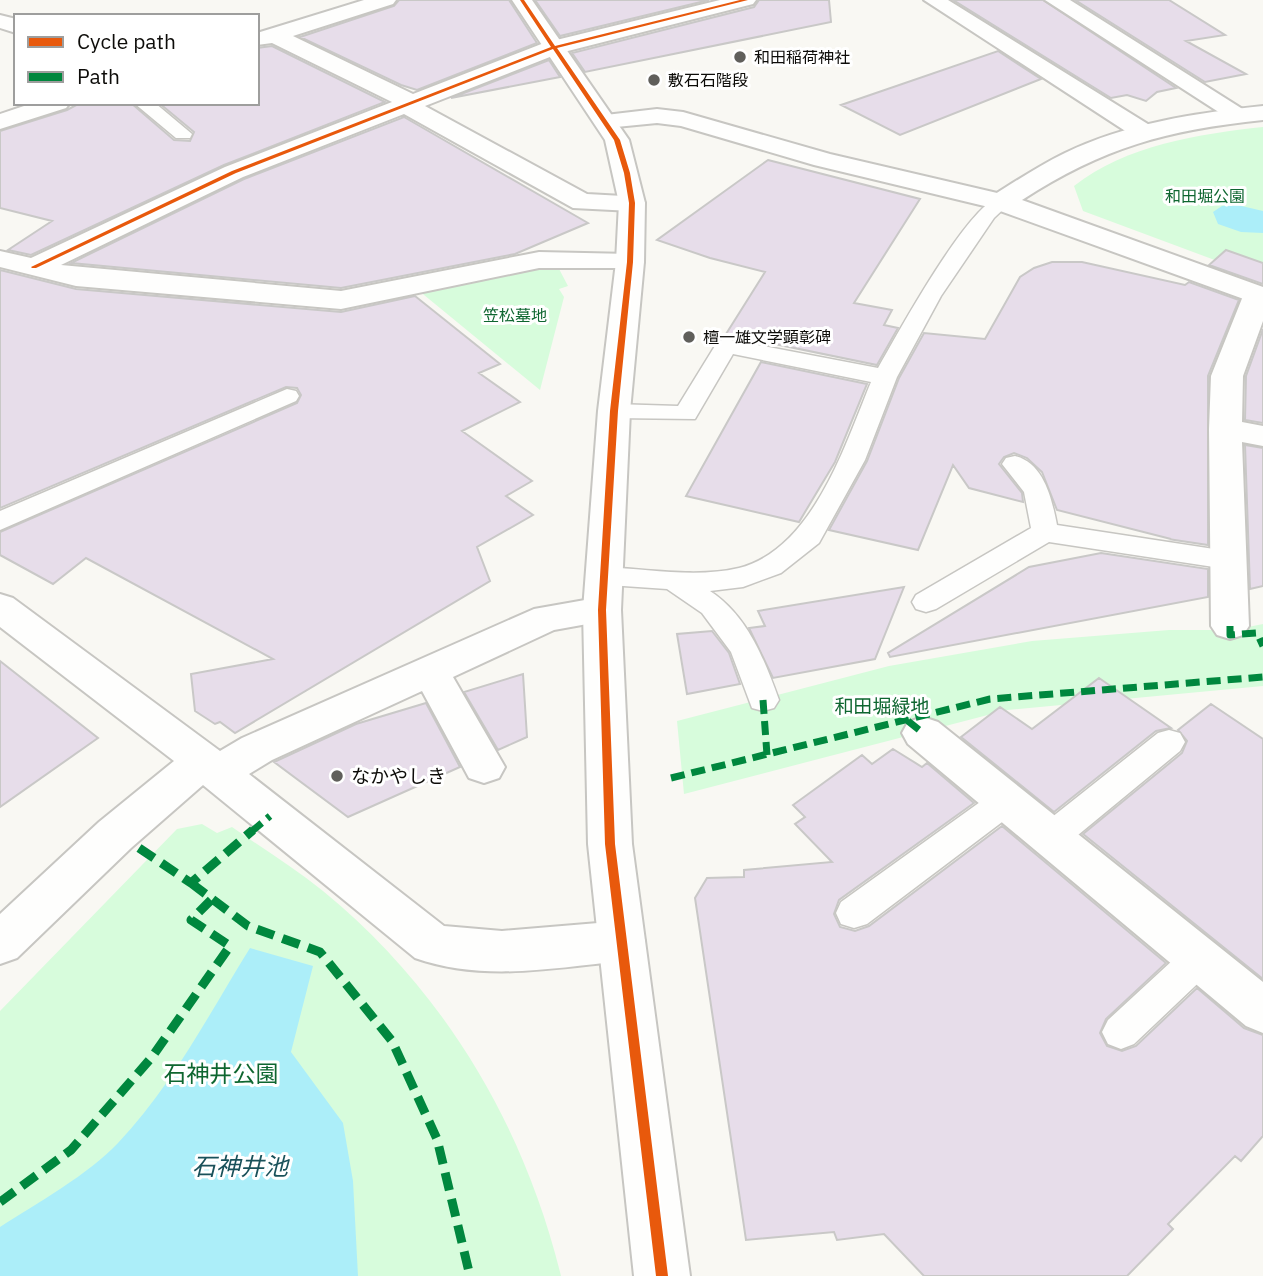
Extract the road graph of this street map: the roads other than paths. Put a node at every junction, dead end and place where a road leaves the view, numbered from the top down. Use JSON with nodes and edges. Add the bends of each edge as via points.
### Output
{"nodes":[{"id":1,"x":386,"y":0,"type":"edge"},
{"id":2,"x":522,"y":0,"type":"edge"},
{"id":3,"x":746,"y":0,"type":"edge"},
{"id":4,"x":934,"y":0,"type":"edge"},
{"id":5,"x":1055,"y":0,"type":"edge"},
{"id":6,"x":701,"y":4,"type":"edge"},
{"id":7,"x":265,"y":38,"type":"edge"},
{"id":8,"x":552,"y":48,"type":"junction"},
{"id":9,"x":408,"y":103,"type":"junction"},
{"id":10,"x":52,"y":105,"type":"edge"},
{"id":11,"x":146,"y":105,"type":"edge"},
{"id":12,"x":1252,"y":114,"type":"edge"},
{"id":13,"x":606,"y":121,"type":"junction"},
{"id":14,"x":0,"y":122,"type":"edge"},
{"id":15,"x":1142,"y":131,"type":"junction"},
{"id":16,"x":183,"y":134,"type":"dead end"},
{"id":17,"x":1001,"y":202,"type":"junction"},
{"id":18,"x":632,"y":203,"type":"junction"},
{"id":19,"x":0,"y":259,"type":"edge"},
{"id":20,"x":630,"y":262,"type":"junction"},
{"id":21,"x":34,"y":267,"type":"junction"},
{"id":22,"x":1261,"y":296,"type":"edge"},
{"id":23,"x":885,"y":377,"type":"junction"},
{"id":24,"x":286,"y":397,"type":"dead end"},
{"id":25,"x":614,"y":411,"type":"junction"},
{"id":26,"x":1225,"y":429,"type":"junction"},
{"id":27,"x":1263,"y":436,"type":"edge"},
{"id":28,"x":1015,"y":464,"type":"dead end"},
{"id":29,"x":0,"y":521,"type":"edge"},
{"id":30,"x":1045,"y":532,"type":"junction"},
{"id":31,"x":1227,"y":560,"type":"junction"},
{"id":32,"x":675,"y":581,"type":"junction"},
{"id":33,"x":603,"y":594,"type":"junction"},
{"id":34,"x":926,"y":601,"type":"dead end"},
{"id":35,"x":0,"y":607,"type":"edge"},
{"id":36,"x":1230,"y":626,"type":"dead end"},
{"id":37,"x":431,"y":672,"type":"junction"},
{"id":38,"x":763,"y":700,"type":"dead end"},
{"id":39,"x":923,"y":733,"type":"dead end"},
{"id":40,"x":1169,"y":742,"type":"dead end"},
{"id":41,"x":210,"y":767,"type":"junction"},
{"id":42,"x":484,"y":767,"type":"dead end"},
{"id":43,"x":1006,"y":801,"type":"junction"},
{"id":44,"x":1049,"y":839,"type":"junction"},
{"id":45,"x":853,"y":914,"type":"dead end"},
{"id":46,"x":622,"y":941,"type":"junction"},
{"id":47,"x":0,"y":944,"type":"edge"},
{"id":48,"x":1199,"y":959,"type":"junction"},
{"id":49,"x":1263,"y":1011,"type":"edge"},
{"id":50,"x":1121,"y":1032,"type":"dead end"},
{"id":51,"x":662,"y":1276,"type":"edge"}],
"edges":[{"from":1,"to":7,"type":"street"},
{"from":2,"to":8,"type":"street"},
{"from":3,"to":6,"type":"street"},
{"from":4,"to":15,"type":"street"},
{"from":5,"to":12,"type":"street"},
{"from":6,"to":8,"type":"street"},
{"from":7,"to":9,"type":"street"},
{"from":8,"to":9,"type":"street"},
{"from":8,"to":13,"type":"street"},
{"from":9,"to":18,"type":"street","via":[[582,202]]},
{"from":9,"to":21,"type":"street","via":[[234,172]]},
{"from":10,"to":14,"type":"street"},
{"from":11,"to":16,"type":"lane"},
{"from":12,"to":15,"type":"street"},
{"from":13,"to":17,"type":"street","via":[[657,116],[683,119],[823,160]]},
{"from":13,"to":18,"type":"street","via":[[627,173]]},
{"from":15,"to":17,"type":"street","via":[[1084,153]]},
{"from":17,"to":22,"type":"street"},
{"from":17,"to":23,"type":"lane","via":[[987,214],[930,296]]},
{"from":18,"to":20,"type":"street"},
{"from":19,"to":21,"type":"street"},
{"from":20,"to":21,"type":"street","via":[[539,260],[341,300],[76,276]]},
{"from":20,"to":25,"type":"street"},
{"from":22,"to":26,"type":"street","via":[[1227,376]]},
{"from":23,"to":25,"type":"lane","via":[[726,346],[686,414]]},
{"from":23,"to":32,"type":"lane","via":[[852,460],[809,537],[771,566],[743,577]]},
{"from":24,"to":29,"type":"lane"},
{"from":25,"to":33,"type":"street"},
{"from":26,"to":27,"type":"street"},
{"from":26,"to":31,"type":"street"},
{"from":28,"to":30,"type":"lane","via":[[1037,490]]},
{"from":30,"to":31,"type":"lane"},
{"from":30,"to":34,"type":"lane"},
{"from":31,"to":36,"type":"street"},
{"from":32,"to":33,"type":"lane"},
{"from":32,"to":38,"type":"lane","via":[[712,606],[745,649]]},
{"from":33,"to":37,"type":"street"},
{"from":33,"to":46,"type":"street","via":[[610,844]]},
{"from":35,"to":41,"type":"street"},
{"from":37,"to":41,"type":"street"},
{"from":37,"to":42,"type":"street"},
{"from":39,"to":43,"type":"street"},
{"from":40,"to":44,"type":"lane"},
{"from":41,"to":46,"type":"street","via":[[432,944],[486,953]]},
{"from":41,"to":47,"type":"street","via":[[115,835]]},
{"from":43,"to":44,"type":"street"},
{"from":43,"to":45,"type":"lane"},
{"from":44,"to":48,"type":"street"},
{"from":46,"to":51,"type":"street"},
{"from":48,"to":49,"type":"street"},
{"from":48,"to":50,"type":"lane"}]}
